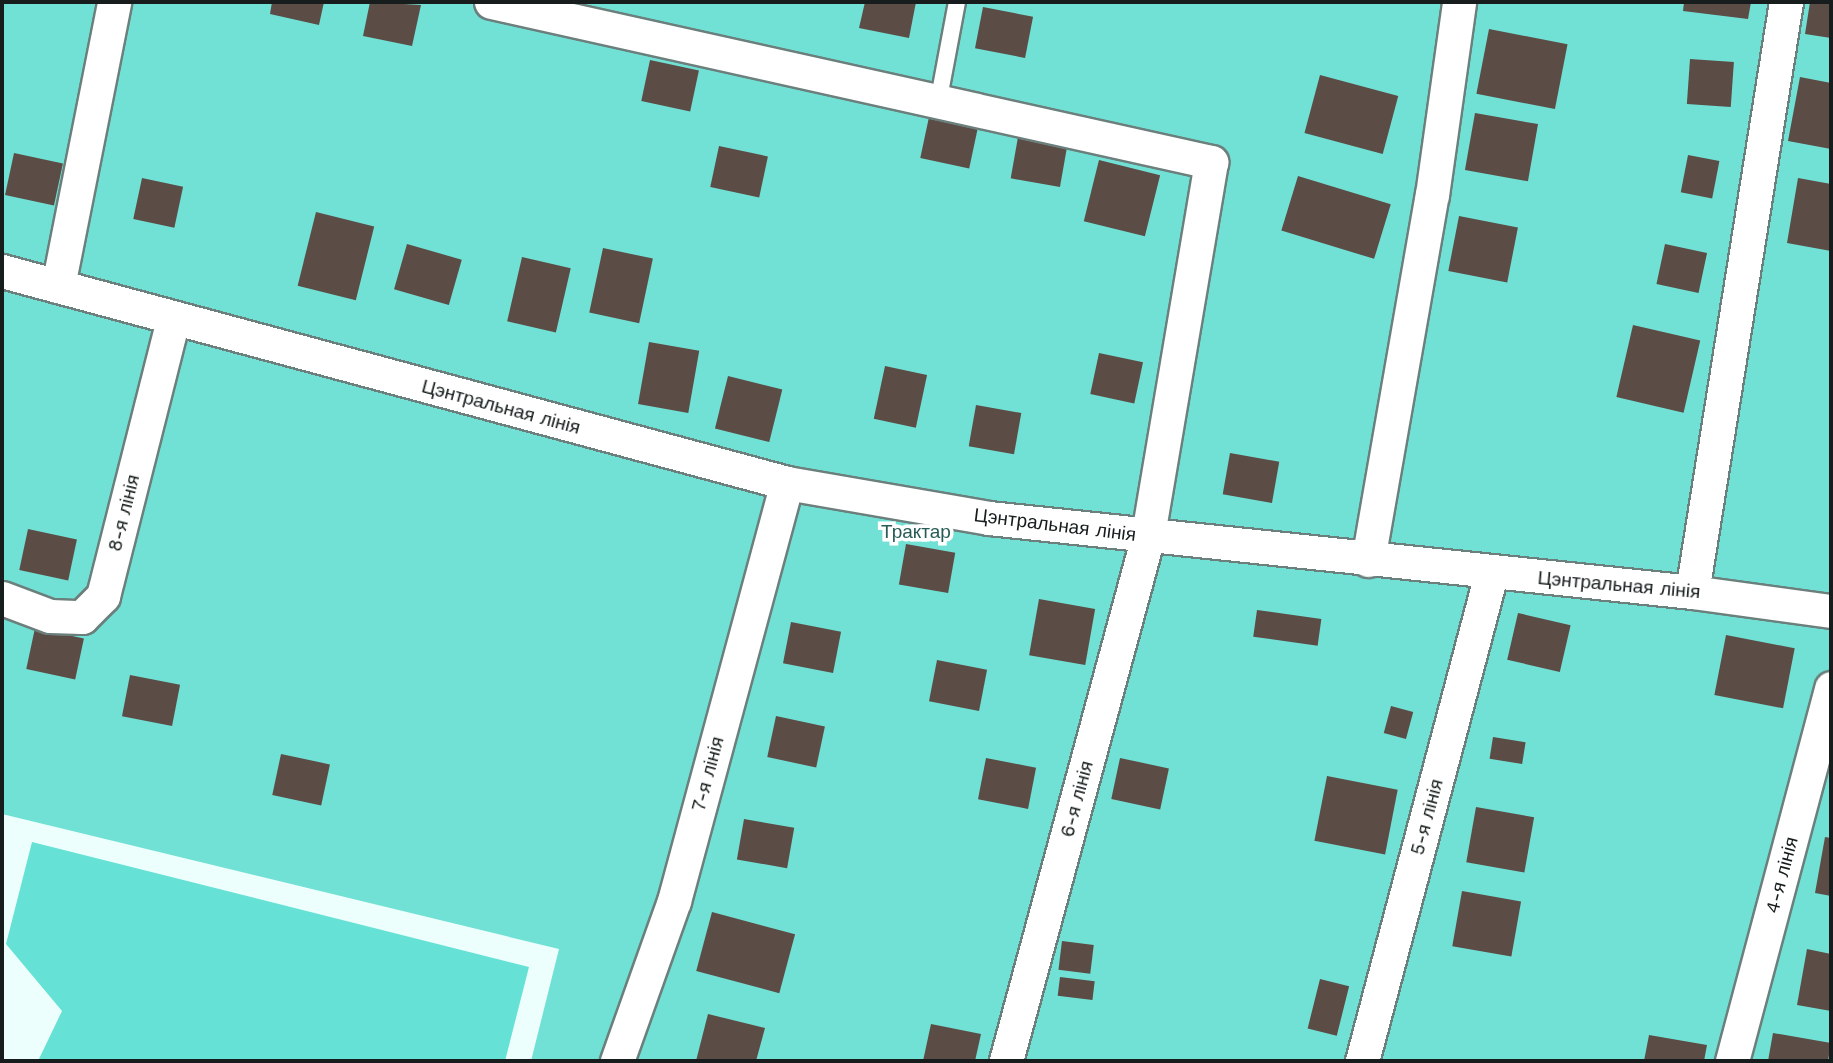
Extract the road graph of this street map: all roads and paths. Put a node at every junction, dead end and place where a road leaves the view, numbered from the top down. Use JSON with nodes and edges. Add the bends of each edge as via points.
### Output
{"nodes":[{"id":1,"x":114,"y":2,"type":"edge"},
{"id":2,"x":491,"y":2,"type":"edge"},
{"id":3,"x":957,"y":2,"type":"edge"},
{"id":4,"x":1459,"y":2,"type":"edge"},
{"id":5,"x":1786,"y":2,"type":"edge"},
{"id":6,"x":939,"y":99,"type":"junction"},
{"id":7,"x":2,"y":271,"type":"edge"},
{"id":8,"x":58,"y":286,"type":"junction"},
{"id":9,"x":173,"y":320,"type":"junction"},
{"id":10,"x":787,"y":484,"type":"junction"},
{"id":11,"x":1148,"y":536,"type":"junction"},
{"id":12,"x":1368,"y":560,"type":"junction"},
{"id":13,"x":1491,"y":573,"type":"junction"},
{"id":14,"x":1692,"y":592,"type":"junction"},
{"id":15,"x":2,"y":598,"type":"edge"},
{"id":16,"x":1831,"y":611,"type":"edge"},
{"id":17,"x":1831,"y":688,"type":"edge"},
{"id":18,"x":617,"y":1061,"type":"edge"},
{"id":19,"x":1006,"y":1061,"type":"edge"},
{"id":20,"x":1362,"y":1061,"type":"edge"},
{"id":21,"x":1732,"y":1061,"type":"edge"}],
"edges":[{"from":1,"to":8,"type":"street"},
{"from":2,"to":6,"type":"street"},
{"from":3,"to":6,"type":"lane"},
{"from":4,"to":12,"type":"street","via":[[1432,195]]},
{"from":5,"to":14,"type":"street"},
{"from":6,"to":11,"type":"street","name":"6-я лінія","via":[[1211,162]]},
{"from":7,"to":8,"type":"street","name":"Цэнтральная лінія"},
{"from":8,"to":9,"type":"street","name":"Цэнтральная лінія"},
{"from":9,"to":10,"type":"street","name":"Цэнтральная лінія"},
{"from":9,"to":15,"type":"street","name":"8-я лінія","via":[[103,596],[82,617],[50,616]]},
{"from":10,"to":11,"type":"street","name":"Цэнтральная лінія","via":[[989,518]]},
{"from":10,"to":18,"type":"street","name":"7-я лінія","via":[[674,901]]},
{"from":11,"to":12,"type":"street","name":"Цэнтральная лінія"},
{"from":11,"to":19,"type":"street","name":"6-я лінія"},
{"from":12,"to":13,"type":"street","name":"Цэнтральная лінія"},
{"from":13,"to":14,"type":"street","name":"Цэнтральная лінія"},
{"from":13,"to":20,"type":"street","name":"5-я лінія"},
{"from":14,"to":16,"type":"street","name":"Цэнтральная лінія"},
{"from":17,"to":21,"type":"street","name":"4-я лінія"}]}
